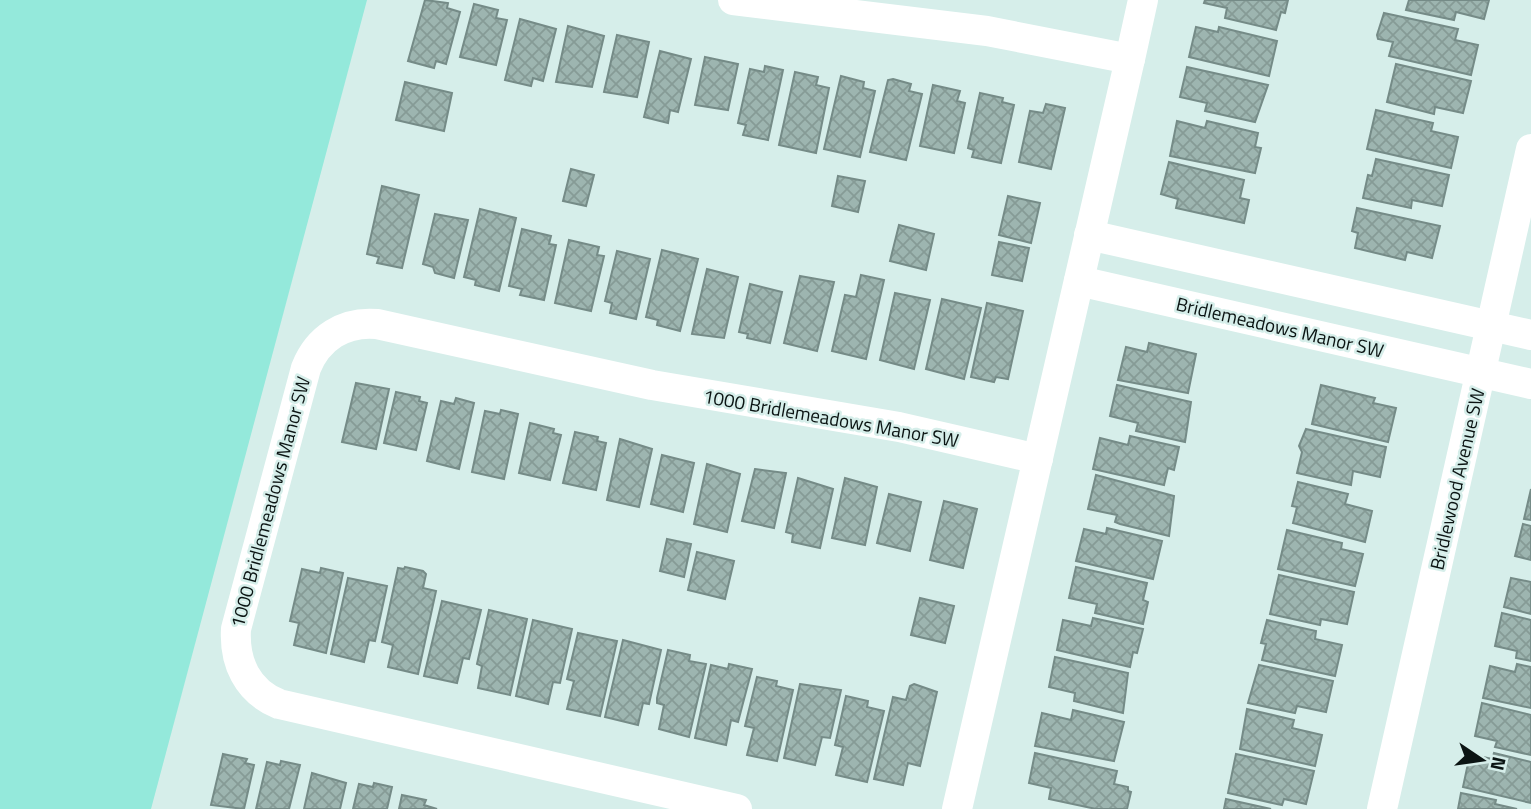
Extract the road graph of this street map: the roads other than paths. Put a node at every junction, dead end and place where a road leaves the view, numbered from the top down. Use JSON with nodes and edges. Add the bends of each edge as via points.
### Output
{"nodes":[{"id":1,"x":733,"y":0,"type":"edge"},
{"id":2,"x":1143,"y":0,"type":"edge"},
{"id":3,"x":1130,"y":59,"type":"junction"},
{"id":4,"x":1531,"y":149,"type":"edge"},
{"id":5,"x":1084,"y":260,"type":"junction"},
{"id":6,"x":1491,"y":326,"type":"junction"},
{"id":7,"x":1531,"y":335,"type":"edge"},
{"id":8,"x":1481,"y":372,"type":"junction"},
{"id":9,"x":1531,"y":384,"type":"edge"},
{"id":10,"x":1038,"y":458,"type":"junction"},
{"id":11,"x":737,"y":809,"type":"edge"},
{"id":12,"x":957,"y":809,"type":"edge"},
{"id":13,"x":1382,"y":809,"type":"edge"}],
"edges":[{"from":1,"to":3,"type":"street","via":[[987,31]]},
{"from":2,"to":3,"type":"street"},
{"from":3,"to":5,"type":"street"},
{"from":4,"to":6,"type":"street","name":"Bridlewood Avenue SW"},
{"from":5,"to":6,"type":"street"},
{"from":5,"to":8,"type":"street","name":"Bridlemeadows Manor SW"},
{"from":5,"to":10,"type":"street"},
{"from":6,"to":7,"type":"street"},
{"from":6,"to":8,"type":"street","name":"Bridlewood Avenue SW"},
{"from":8,"to":9,"type":"street","name":"Bridlemeadows Manor SW"},
{"from":8,"to":13,"type":"street","name":"Bridlewood Avenue SW"},
{"from":10,"to":11,"type":"street","name":"1000 Bridlemeadows Manor SW","via":[[887,425],[652,385],[377,324],[341,329],[317,348],[306,368],[236,629],[239,664],[251,684],[279,704]]},
{"from":10,"to":12,"type":"street"}]}
